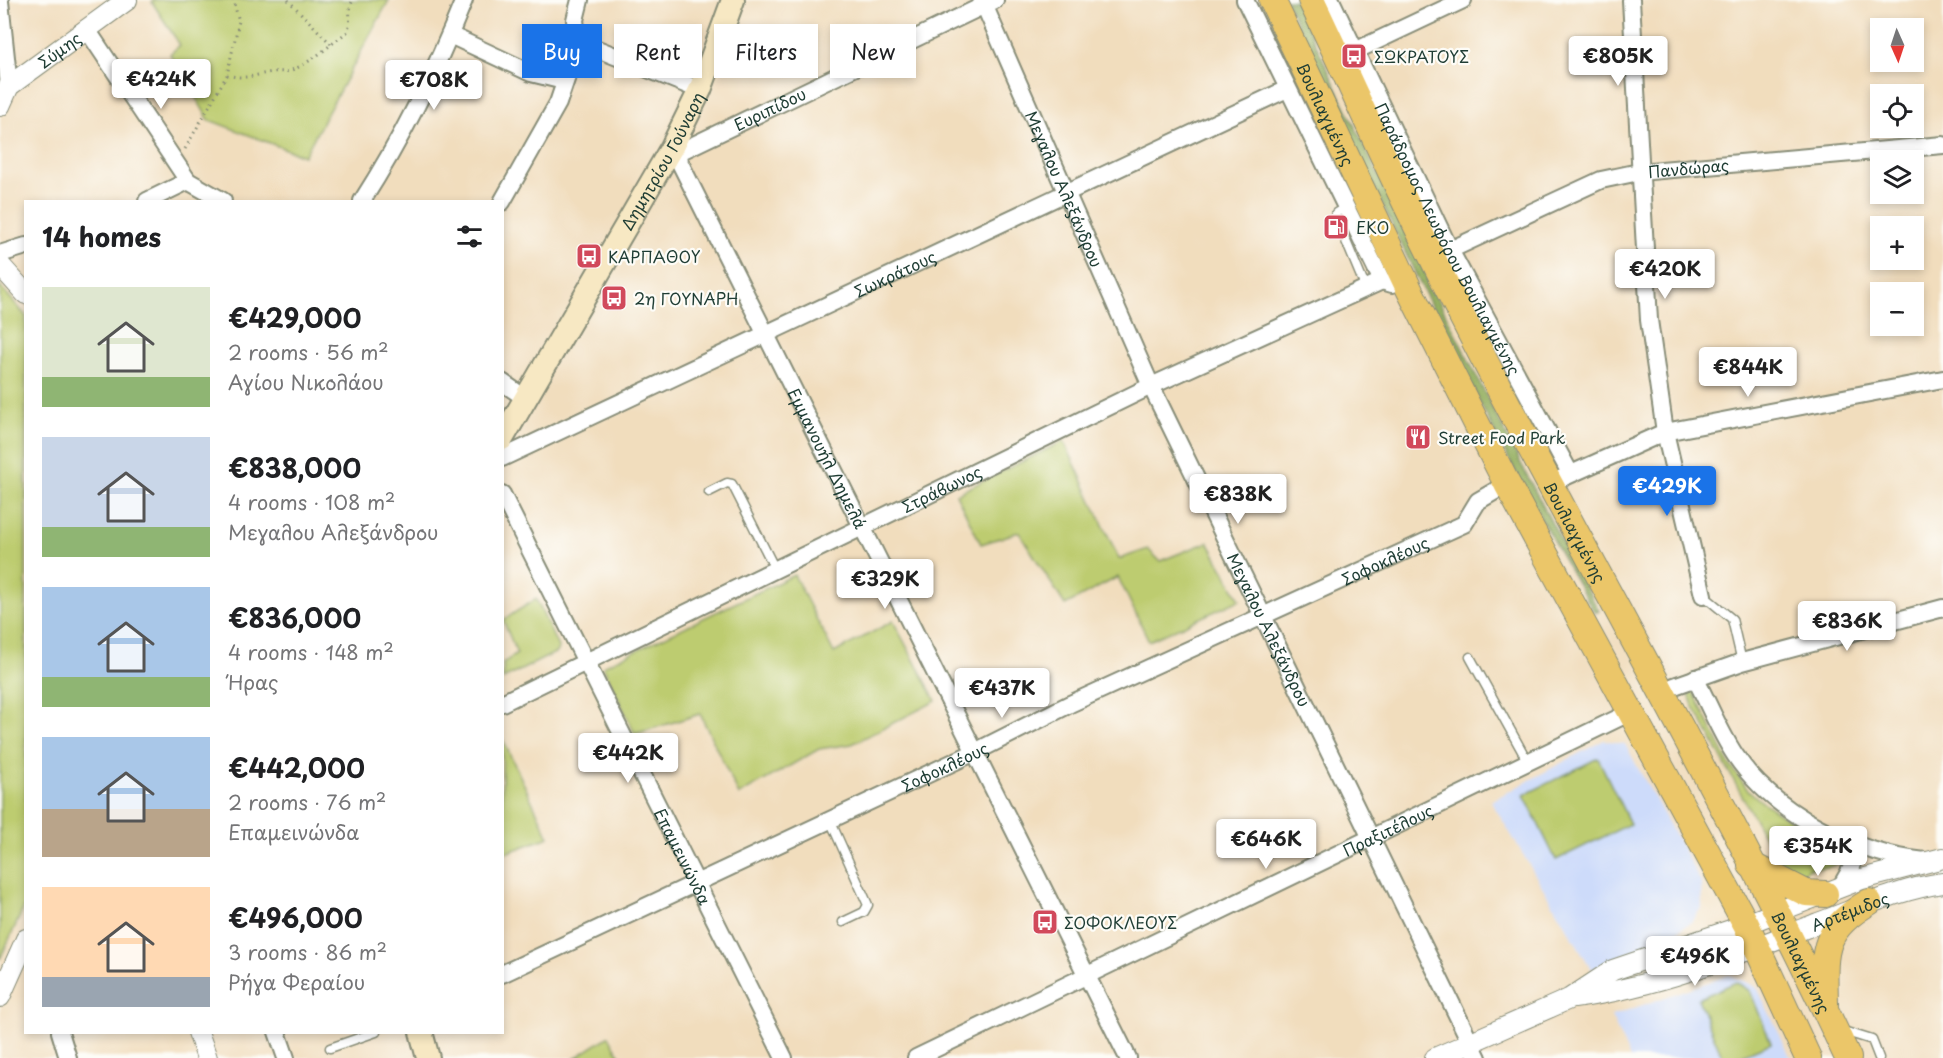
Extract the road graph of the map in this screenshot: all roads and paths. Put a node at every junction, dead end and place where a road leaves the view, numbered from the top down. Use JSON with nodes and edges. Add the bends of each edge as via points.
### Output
{"nodes":[{"id":1,"x":127,"y":0,"type":"edge"},
{"id":2,"x":233,"y":0,"type":"edge"},
{"id":3,"x":288,"y":0,"type":"edge"},
{"id":4,"x":353,"y":0,"type":"edge"},
{"id":5,"x":464,"y":0,"type":"edge"},
{"id":6,"x":580,"y":0,"type":"edge"},
{"id":7,"x":733,"y":0,"type":"edge"},
{"id":8,"x":1245,"y":0,"type":"edge"},
{"id":9,"x":1272,"y":0,"type":"edge"},
{"id":10,"x":1311,"y":0,"type":"edge"},
{"id":11,"x":1331,"y":0,"type":"edge"},
{"id":12,"x":1463,"y":0,"type":"edge"},
{"id":13,"x":1631,"y":0,"type":"edge"},
{"id":14,"x":0,"y":1,"type":"edge"},
{"id":15,"x":987,"y":2,"type":"edge"},
{"id":16,"x":576,"y":24,"type":"edge"},
{"id":17,"x":88,"y":31,"type":"junction"},
{"id":18,"x":450,"y":35,"type":"junction"},
{"id":19,"x":331,"y":44,"type":"junction"},
{"id":20,"x":1355,"y":51,"type":"junction"},
{"id":21,"x":602,"y":53,"type":"edge"},
{"id":22,"x":227,"y":75,"type":"junction"},
{"id":23,"x":565,"y":78,"type":"edge"},
{"id":24,"x":564,"y":81,"type":"junction"},
{"id":25,"x":9,"y":86,"type":"junction"},
{"id":26,"x":1287,"y":89,"type":"junction"},
{"id":27,"x":700,"y":90,"type":"junction"},
{"id":28,"x":0,"y":106,"type":"edge"},
{"id":29,"x":1943,"y":145,"type":"edge"},
{"id":30,"x":1341,"y":146,"type":"junction"},
{"id":31,"x":674,"y":151,"type":"junction"},
{"id":32,"x":176,"y":163,"type":"junction"},
{"id":33,"x":1639,"y":172,"type":"junction"},
{"id":34,"x":1334,"y":180,"type":"junction"},
{"id":35,"x":188,"y":181,"type":"junction"},
{"id":36,"x":1065,"y":191,"type":"junction"},
{"id":37,"x":149,"y":200,"type":"edge"},
{"id":38,"x":221,"y":200,"type":"edge"},
{"id":39,"x":363,"y":200,"type":"edge"},
{"id":40,"x":503,"y":200,"type":"edge"},
{"id":41,"x":1343,"y":234,"type":"dead end"},
{"id":42,"x":1356,"y":245,"type":"junction"},
{"id":43,"x":24,"y":247,"type":"edge"},
{"id":44,"x":1450,"y":250,"type":"junction"},
{"id":45,"x":0,"y":254,"type":"edge"},
{"id":46,"x":0,"y":265,"type":"edge"},
{"id":47,"x":1382,"y":281,"type":"junction"},
{"id":48,"x":1366,"y":289,"type":"junction"},
{"id":49,"x":1410,"y":291,"type":"junction"},
{"id":50,"x":24,"y":292,"type":"edge"},
{"id":51,"x":766,"y":334,"type":"junction"},
{"id":52,"x":1943,"y":379,"type":"edge"},
{"id":53,"x":504,"y":383,"type":"edge"},
{"id":54,"x":1151,"y":386,"type":"junction"},
{"id":55,"x":525,"y":398,"type":"junction"},
{"id":56,"x":1665,"y":432,"type":"junction"},
{"id":57,"x":504,"y":435,"type":"edge"},
{"id":58,"x":504,"y":457,"type":"edge"},
{"id":59,"x":1560,"y":478,"type":"junction"},
{"id":60,"x":1507,"y":484,"type":"junction"},
{"id":61,"x":709,"y":492,"type":"dead end"},
{"id":62,"x":504,"y":498,"type":"edge"},
{"id":63,"x":862,"y":525,"type":"junction"},
{"id":64,"x":775,"y":569,"type":"junction"},
{"id":65,"x":1703,"y":595,"type":"joint"},
{"id":66,"x":1943,"y":608,"type":"edge"},
{"id":67,"x":1263,"y":614,"type":"junction"},
{"id":68,"x":1470,"y":657,"type":"dead end"},
{"id":69,"x":1742,"y":662,"type":"junction"},
{"id":70,"x":587,"y":663,"type":"junction"},
{"id":71,"x":1695,"y":678,"type":"junction"},
{"id":72,"x":1663,"y":690,"type":"junction"},
{"id":73,"x":504,"y":702,"type":"edge"},
{"id":74,"x":1631,"y":712,"type":"junction"},
{"id":75,"x":975,"y":752,"type":"junction"},
{"id":76,"x":1528,"y":762,"type":"junction"},
{"id":77,"x":830,"y":820,"type":"junction"},
{"id":78,"x":1372,"y":837,"type":"junction"},
{"id":79,"x":1849,"y":844,"type":"junction"},
{"id":80,"x":1934,"y":860,"type":"edge"},
{"id":81,"x":1751,"y":865,"type":"junction"},
{"id":82,"x":697,"y":883,"type":"junction"},
{"id":83,"x":1943,"y":883,"type":"edge"},
{"id":84,"x":1833,"y":891,"type":"junction"},
{"id":85,"x":1869,"y":902,"type":"junction"},
{"id":86,"x":843,"y":922,"type":"dead end"},
{"id":87,"x":1782,"y":924,"type":"junction"},
{"id":88,"x":1751,"y":935,"type":"junction"},
{"id":89,"x":24,"y":949,"type":"edge"},
{"id":90,"x":20,"y":970,"type":"edge"},
{"id":91,"x":504,"y":973,"type":"edge"},
{"id":92,"x":1087,"y":975,"type":"junction"},
{"id":93,"x":0,"y":997,"type":"edge"},
{"id":94,"x":1829,"y":1017,"type":"junction"},
{"id":95,"x":61,"y":1034,"type":"edge"},
{"id":96,"x":199,"y":1034,"type":"edge"},
{"id":97,"x":278,"y":1034,"type":"edge"},
{"id":98,"x":370,"y":1034,"type":"edge"},
{"id":99,"x":422,"y":1034,"type":"edge"},
{"id":100,"x":330,"y":1048,"type":"dead end"},
{"id":101,"x":1473,"y":1050,"type":"edge"},
{"id":102,"x":68,"y":1058,"type":"edge"},
{"id":103,"x":207,"y":1058,"type":"edge"},
{"id":104,"x":286,"y":1058,"type":"edge"},
{"id":105,"x":428,"y":1058,"type":"edge"},
{"id":106,"x":784,"y":1058,"type":"edge"},
{"id":107,"x":916,"y":1058,"type":"edge"},
{"id":108,"x":1128,"y":1058,"type":"edge"},
{"id":109,"x":1435,"y":1058,"type":"edge"},
{"id":110,"x":1808,"y":1058,"type":"edge"},
{"id":111,"x":1848,"y":1058,"type":"edge"},
{"id":112,"x":1879,"y":1058,"type":"edge"}],
"edges":[{"from":1,"to":17,"type":"street","name":"Σύμης"},
{"from":2,"to":22,"type":"path","via":[[240,21]]},
{"from":3,"to":19,"type":"path"},
{"from":4,"to":19,"type":"path","via":[[349,8],[350,25]]},
{"from":5,"to":18,"type":"street"},
{"from":6,"to":16,"type":"street"},
{"from":7,"to":27,"type":"main road","name":"Δημητρίου Γούναρη"},
{"from":8,"to":26,"type":"street"},
{"from":9,"to":30,"type":"main road","name":"Βουλιαγμένης"},
{"from":10,"to":59,"type":"main road","name":"Βουλιαγμένης","via":[[1432,258]]},
{"from":11,"to":20,"type":"street","name":"Παράδρομος Λεωφόρου Βουλιαγμένης"},
{"from":12,"to":20,"type":"street"},
{"from":13,"to":33,"type":"street"},
{"from":14,"to":25,"type":"street"},
{"from":15,"to":31,"type":"street","name":"Ευριπίδου"},
{"from":15,"to":36,"type":"street","name":"Μεγαλου Αλεξάνδρου"},
{"from":17,"to":25,"type":"street","name":"Σύμης"},
{"from":17,"to":32,"type":"street"},
{"from":18,"to":24,"type":"street","via":[[531,73]]},
{"from":18,"to":39,"type":"street","via":[[428,86]]},
{"from":19,"to":22,"type":"path","via":[[290,72],[253,78]]},
{"from":20,"to":44,"type":"street","name":"Παράδρομος Λεωφόρου Βουλιαγμένης"},
{"from":21,"to":27,"type":"street"},
{"from":22,"to":32,"type":"path"},
{"from":23,"to":24,"type":"street"},
{"from":24,"to":40,"type":"street","via":[[553,114]]},
{"from":25,"to":28,"type":"street"},
{"from":26,"to":34,"type":"street"},
{"from":26,"to":36,"type":"street","name":"Σωκράτους"},
{"from":27,"to":31,"type":"main road","name":"Δημητρίου Γούναρη"},
{"from":29,"to":33,"type":"street","name":"Πανδώρας"},
{"from":30,"to":34,"type":"main road"},
{"from":30,"to":49,"type":"main road","name":"Βουλιαγμένης"},
{"from":31,"to":51,"type":"street","name":"Εμμανουήλ Δημελά"},
{"from":31,"to":55,"type":"main road","name":"Δημητρίου Γούναρη"},
{"from":32,"to":35,"type":"street"},
{"from":33,"to":44,"type":"street","name":"Πανδώρας","via":[[1601,180]]},
{"from":33,"to":56,"type":"street","via":[[1649,320]]},
{"from":34,"to":42,"type":"street","via":[[1341,212]]},
{"from":35,"to":37,"type":"street"},
{"from":35,"to":38,"type":"street"},
{"from":36,"to":51,"type":"street","name":"Σωκράτους"},
{"from":36,"to":54,"type":"street","name":"Μεγαλου Αλεξάνδρου"},
{"from":41,"to":42,"type":"lane"},
{"from":42,"to":47,"type":"street"},
{"from":42,"to":48,"type":"lane"},
{"from":43,"to":45,"type":"street"},
{"from":44,"to":59,"type":"street","name":"Παράδρομος Λεωφόρου Βουλιαγμένης"},
{"from":46,"to":50,"type":"street"},
{"from":47,"to":48,"type":"street","name":"Στράβωνος"},
{"from":47,"to":49,"type":"street"},
{"from":48,"to":54,"type":"street","name":"Στράβωνος"},
{"from":49,"to":60,"type":"main road","name":"Βουλιαγμένης"},
{"from":51,"to":58,"type":"street","name":"Σωκράτους"},
{"from":51,"to":63,"type":"street","name":"Εμμανουήλ Δημελά"},
{"from":52,"to":56,"type":"street"},
{"from":53,"to":55,"type":"street"},
{"from":54,"to":63,"type":"street","name":"Στράβωνος"},
{"from":54,"to":67,"type":"street","name":"Μεγαλου Αλεξάνδρου"},
{"from":55,"to":57,"type":"main road","name":"Δημητρίου Γούναρη"},
{"from":56,"to":59,"type":"street"},
{"from":56,"to":65,"type":"street"},
{"from":59,"to":72,"type":"main road","name":"Βουλιαγμένης"},
{"from":60,"to":67,"type":"street","name":"Σοφοκλέους","via":[[1478,501],[1464,524]]},
{"from":60,"to":74,"type":"main road","name":"Βουλιαγμένης"},
{"from":61,"to":64,"type":"lane","via":[[732,484]]},
{"from":62,"to":70,"type":"street","name":"Επαμεινώνδα"},
{"from":63,"to":64,"type":"street","name":"Στράβωνος"},
{"from":63,"to":75,"type":"street","name":"Εμμανουήλ Δημελά"},
{"from":64,"to":70,"type":"street","name":"Στράβωνος"},
{"from":65,"to":69,"type":"lane","via":[[1732,619]]},
{"from":66,"to":69,"type":"street"},
{"from":67,"to":75,"type":"street","name":"Σοφοκλέους"},
{"from":67,"to":78,"type":"street","name":"Μεγαλου Αλεξάνδρου"},
{"from":68,"to":76,"type":"lane"},
{"from":69,"to":71,"type":"street"},
{"from":70,"to":73,"type":"street","name":"Στράβωνος"},
{"from":70,"to":82,"type":"street","name":"Επαμεινώνδα"},
{"from":71,"to":72,"type":"street"},
{"from":71,"to":79,"type":"street","via":[[1722,734],[1749,773],[1798,814]]},
{"from":72,"to":81,"type":"main road","name":"Βουλιαγμένης"},
{"from":74,"to":76,"type":"street","name":"Πραξιτέλους"},
{"from":74,"to":88,"type":"main road","name":"Βουλιαγμένης"},
{"from":75,"to":77,"type":"street","name":"Σοφοκλέους"},
{"from":75,"to":92,"type":"street","name":"Εμμανουήλ Δημελά"},
{"from":76,"to":78,"type":"street","name":"Πραξιτέλους"},
{"from":77,"to":82,"type":"street","name":"Σοφοκλέους"},
{"from":77,"to":86,"type":"lane","via":[[868,905],[864,912]]},
{"from":78,"to":92,"type":"street","name":"Πραξιτέλους"},
{"from":78,"to":101,"type":"street","name":"Μεγαλου Αλεξάνδρου"},
{"from":79,"to":80,"type":"street","via":[[1886,856]]},
{"from":79,"to":84,"type":"street","via":[[1852,867]]},
{"from":80,"to":84,"type":"street"},
{"from":81,"to":84,"type":"main road","via":[[1806,893]]},
{"from":81,"to":87,"type":"main road","name":"Βουλιαγμένης"},
{"from":82,"to":91,"type":"street","name":"Σοφοκλέους"},
{"from":82,"to":106,"type":"street","name":"Επαμεινώνδα"},
{"from":83,"to":85,"type":"street","name":"Αρτέμιδος"},
{"from":84,"to":87,"type":"street"},
{"from":85,"to":87,"type":"street","name":"Αρτέμιδος"},
{"from":85,"to":94,"type":"main road","via":[[1847,915],[1826,946]]},
{"from":87,"to":88,"type":"street"},
{"from":87,"to":94,"type":"main road","name":"Βουλιαγμένης"},
{"from":88,"to":101,"type":"street","via":[[1612,970],[1569,999]]},
{"from":88,"to":110,"type":"main road","name":"Βουλιαγμένης"},
{"from":89,"to":90,"type":"street"},
{"from":90,"to":93,"type":"street"},
{"from":92,"to":107,"type":"street","name":"Πραξιτέλους"},
{"from":92,"to":108,"type":"street","name":"Εμμανουήλ Δημελά"},
{"from":94,"to":111,"type":"main road","name":"Βουλιαγμένης"},
{"from":94,"to":112,"type":"lane","via":[[1872,1040]]},
{"from":95,"to":102,"type":"street"},
{"from":96,"to":103,"type":"street"},
{"from":97,"to":104,"type":"street"},
{"from":98,"to":100,"type":"lane"},
{"from":99,"to":105,"type":"main road"},
{"from":101,"to":109,"type":"street"}]}
